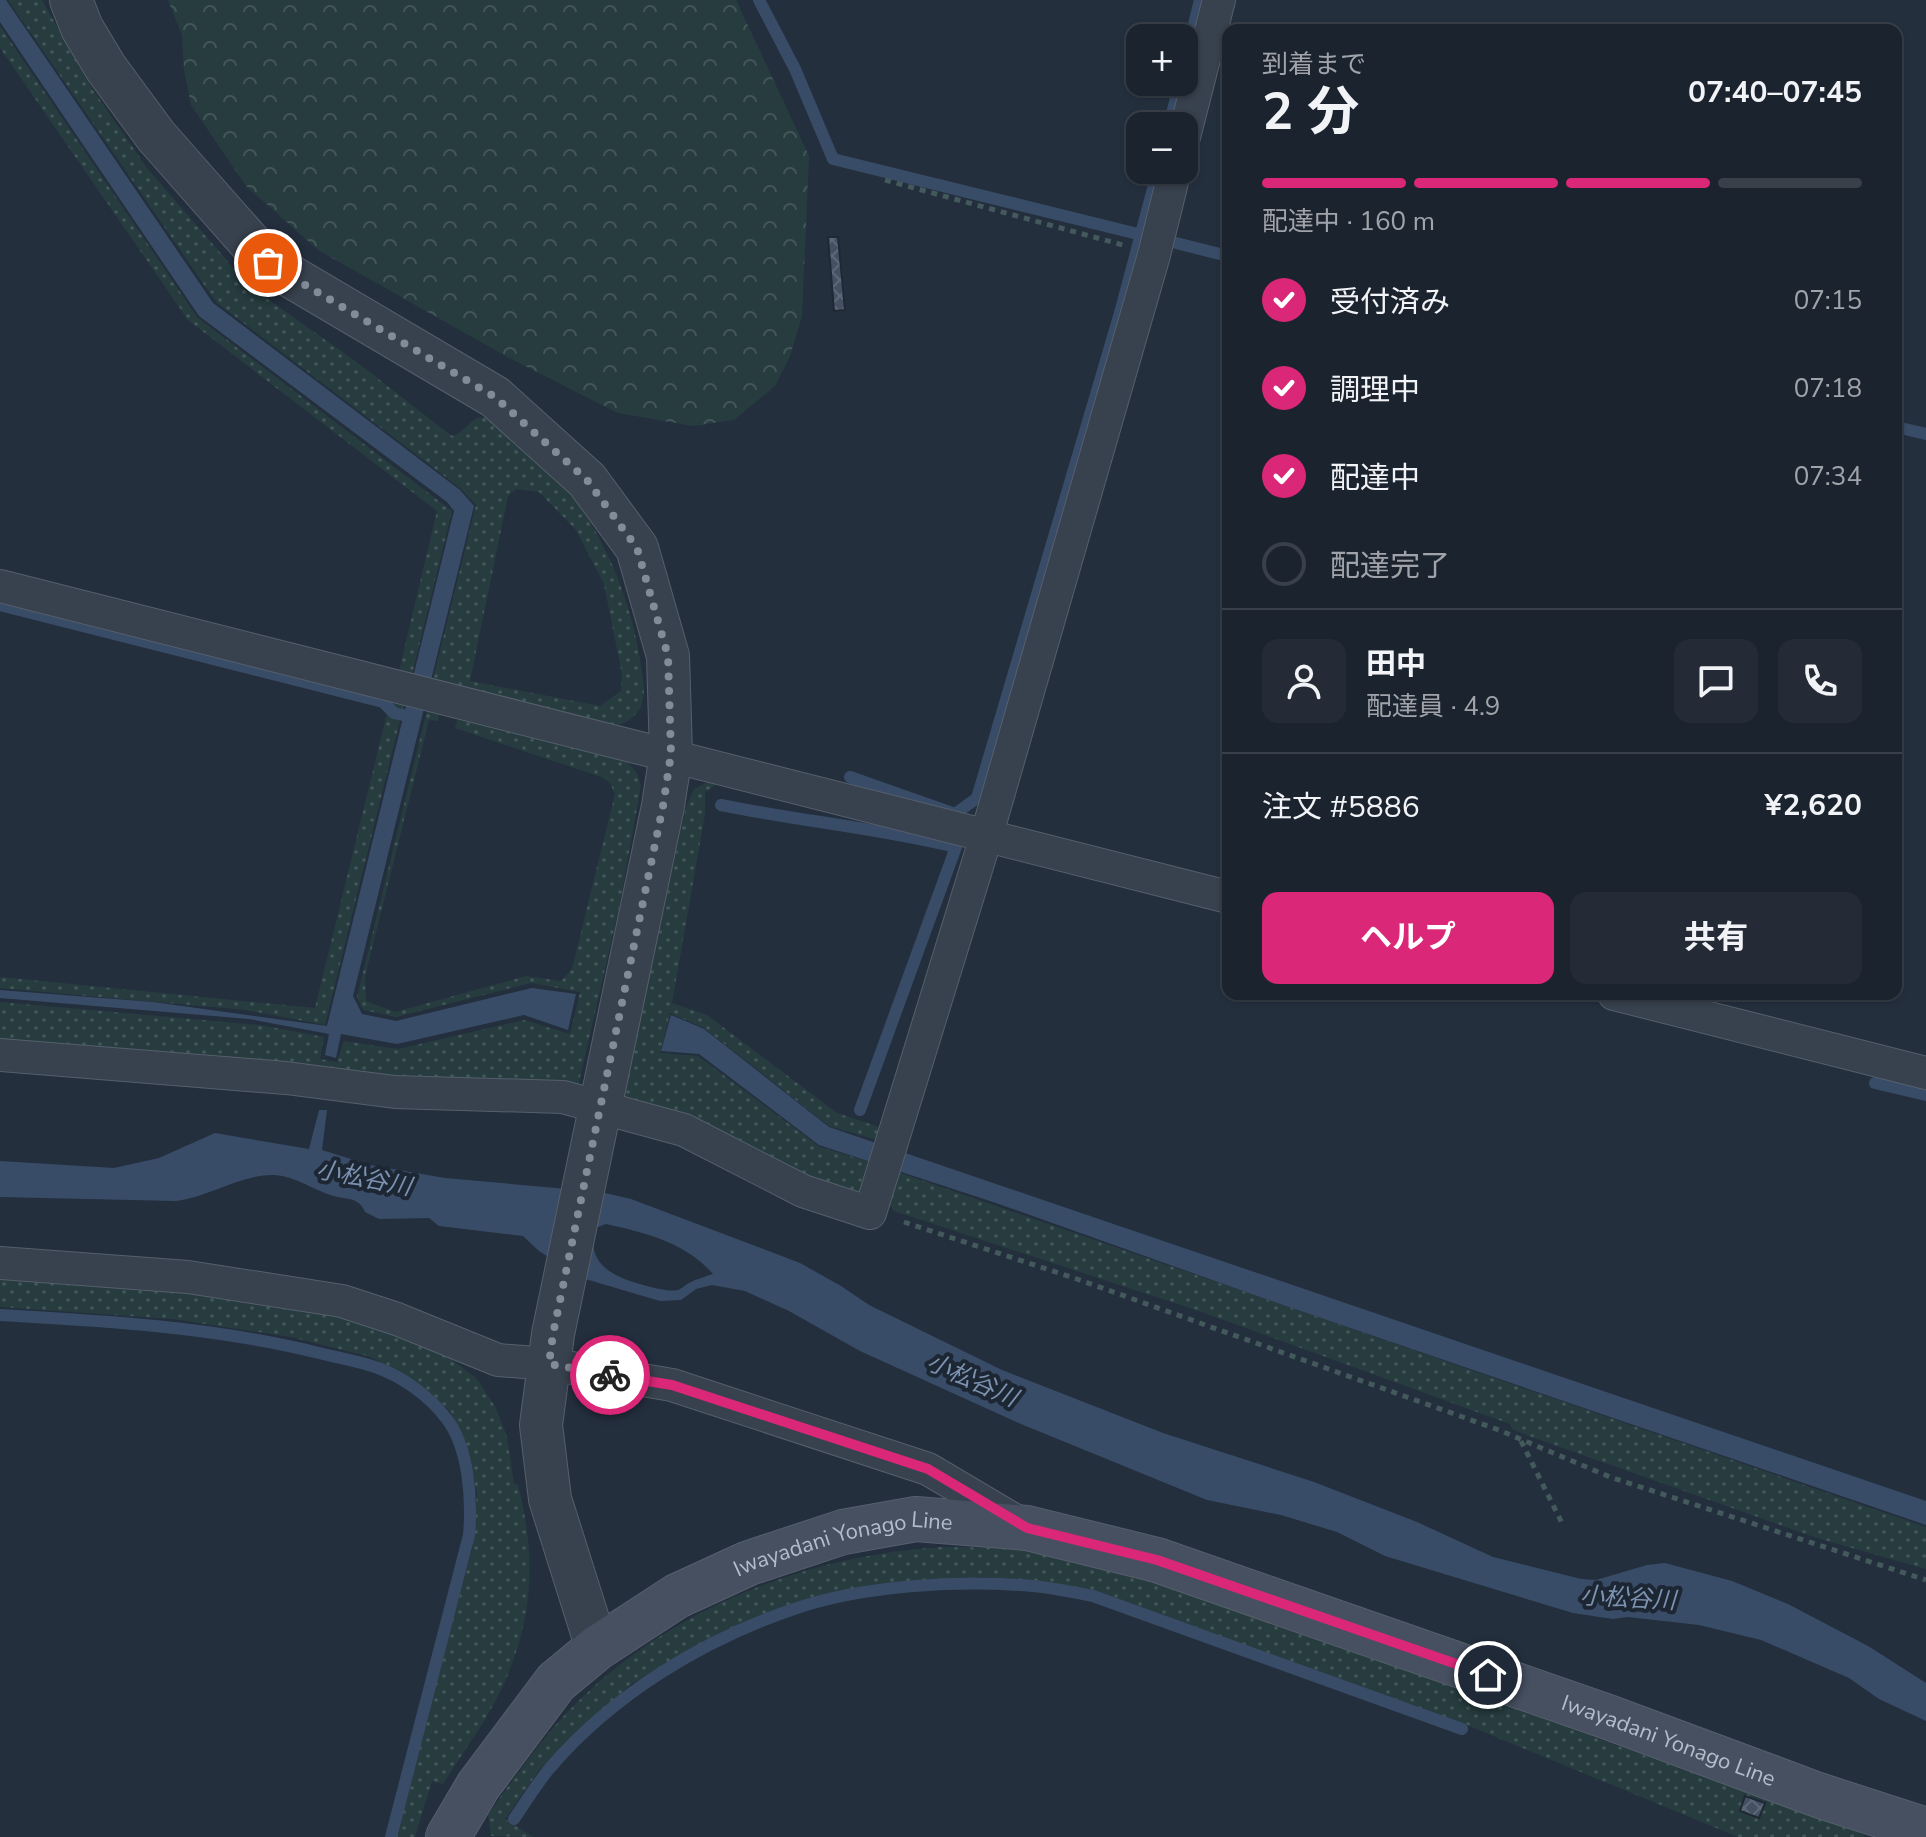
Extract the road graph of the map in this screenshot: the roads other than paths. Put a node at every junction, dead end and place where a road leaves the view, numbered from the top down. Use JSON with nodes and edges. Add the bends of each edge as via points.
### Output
{"nodes":[{"id":1,"x":71,"y":0,"type":"edge"},
{"id":2,"x":1219,"y":0,"type":"edge"},
{"id":3,"x":1190,"y":112,"type":"edge"},
{"id":4,"x":1172,"y":184,"type":"edge"},
{"id":5,"x":0,"y":586,"type":"edge"},
{"id":6,"x":671,"y":754,"type":"junction"},
{"id":7,"x":986,"y":837,"type":"junction"},
{"id":8,"x":1222,"y":896,"type":"edge"},
{"id":9,"x":1638,"y":1000,"type":"edge"},
{"id":10,"x":0,"y":1055,"type":"edge"},
{"id":11,"x":1926,"y":1073,"type":"edge"},
{"id":12,"x":597,"y":1121,"type":"junction"},
{"id":13,"x":0,"y":1263,"type":"edge"},
{"id":14,"x":551,"y":1349,"type":"junction"},
{"id":15,"x":1027,"y":1528,"type":"junction"},
{"id":16,"x":597,"y":1648,"type":"junction"},
{"id":17,"x":1922,"y":1829,"type":"edge"},
{"id":18,"x":450,"y":1837,"type":"edge"}],
"edges":[{"from":1,"to":6,"type":"street","via":[[106,68],[156,136],[268,263],[495,397],[587,480],[637,548],[668,656]]},
{"from":2,"to":3,"type":"street"},
{"from":4,"to":7,"type":"street"},
{"from":5,"to":6,"type":"street"},
{"from":6,"to":7,"type":"street"},
{"from":6,"to":12,"type":"street"},
{"from":7,"to":8,"type":"street"},
{"from":7,"to":12,"type":"street","via":[[870,1213],[803,1191],[684,1130]]},
{"from":9,"to":11,"type":"street"},
{"from":10,"to":12,"type":"street","via":[[395,1092],[563,1097]]},
{"from":12,"to":14,"type":"street"},
{"from":13,"to":14,"type":"street","via":[[188,1277],[342,1301],[498,1360]]},
{"from":14,"to":15,"type":"street","via":[[928,1469]]},
{"from":14,"to":16,"type":"street","via":[[541,1425],[550,1499]]},
{"from":15,"to":16,"type":"main road","name":"Iwayadani Yonago Line","via":[[916,1519],[843,1532],[749,1563],[677,1596]]},
{"from":15,"to":17,"type":"main road","name":"Iwayadani Yonago Line","via":[[1157,1560]]},
{"from":16,"to":18,"type":"main road","name":"Iwayadani Yonago Line","via":[[556,1682],[478,1786]]}]}
